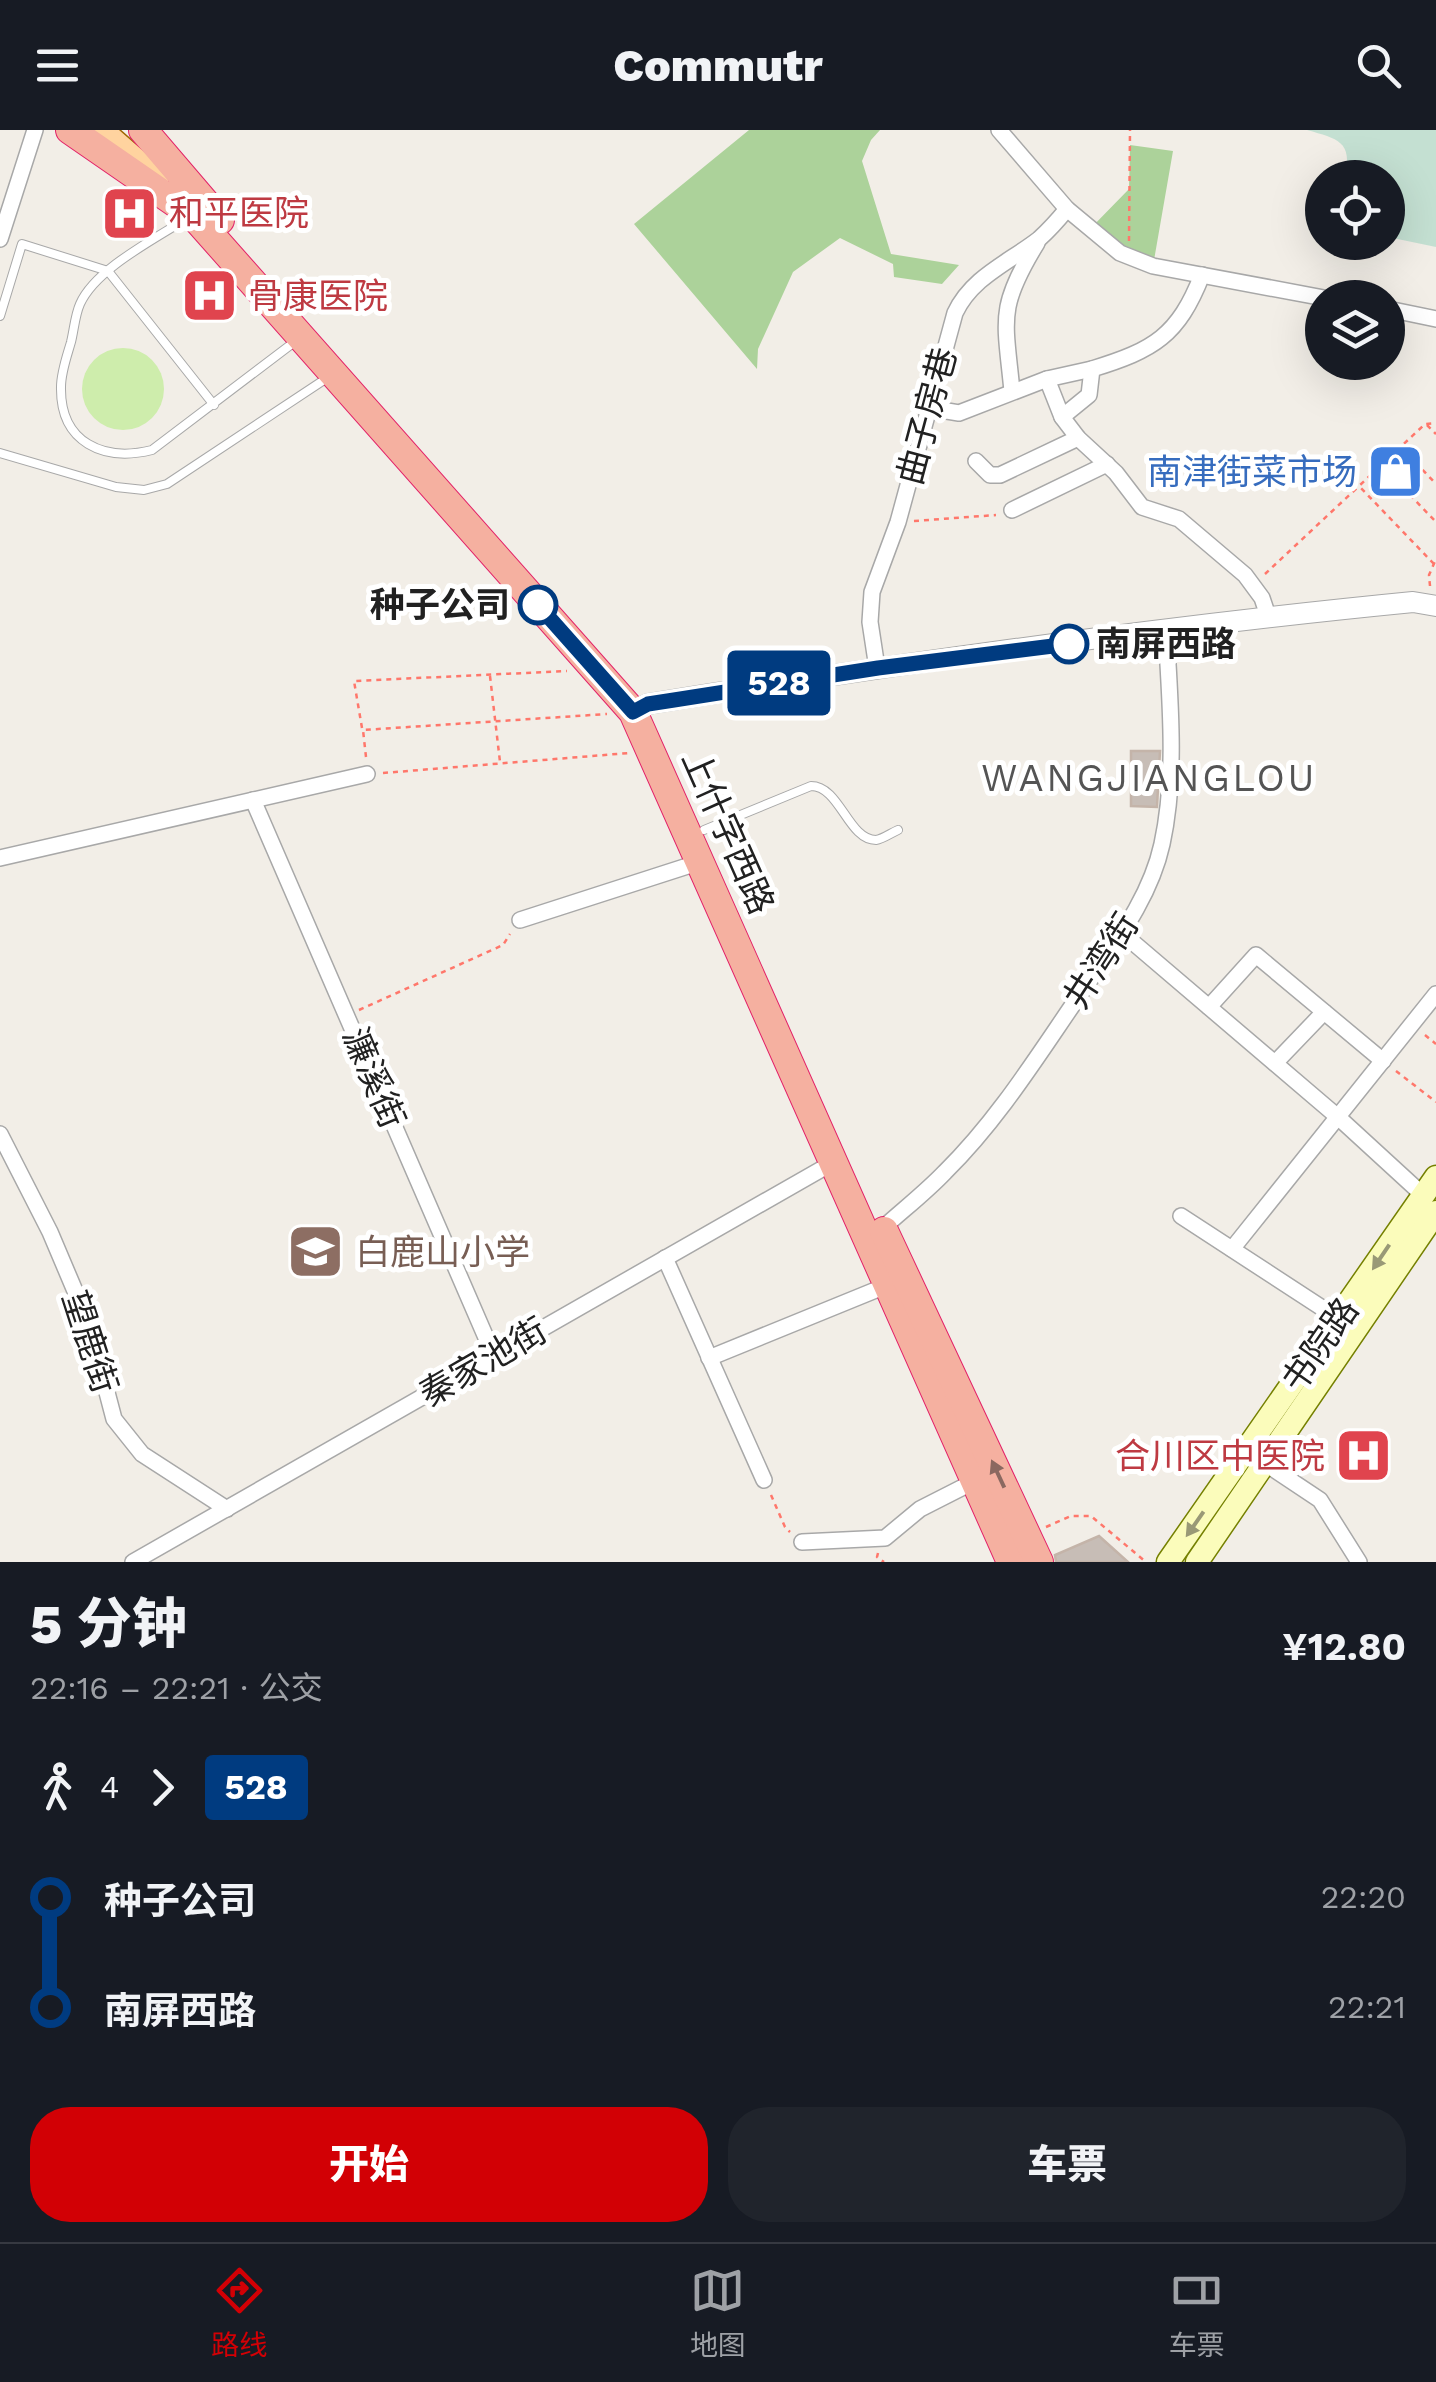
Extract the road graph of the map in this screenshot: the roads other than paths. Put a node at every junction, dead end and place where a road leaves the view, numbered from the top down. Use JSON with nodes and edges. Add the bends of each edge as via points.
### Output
{"nodes":[{"id":1,"x":35,"y":130,"type":"edge"},
{"id":2,"x":70,"y":130,"type":"edge"},
{"id":3,"x":100,"y":130,"type":"edge"},
{"id":4,"x":126,"y":130,"type":"edge"},
{"id":5,"x":144,"y":130,"type":"edge"},
{"id":6,"x":999,"y":130,"type":"edge"},
{"id":7,"x":199,"y":209,"type":"junction"},
{"id":8,"x":1067,"y":210,"type":"junction"},
{"id":9,"x":1040,"y":238,"type":"junction"},
{"id":10,"x":0,"y":239,"type":"edge"},
{"id":11,"x":108,"y":271,"type":"junction"},
{"id":12,"x":1202,"y":275,"type":"junction"},
{"id":13,"x":1305,"y":294,"type":"edge"},
{"id":14,"x":1405,"y":313,"type":"edge"},
{"id":15,"x":0,"y":316,"type":"edge"},
{"id":16,"x":1436,"y":318,"type":"edge"},
{"id":17,"x":301,"y":337,"type":"junction"},
{"id":18,"x":1092,"y":369,"type":"junction"},
{"id":19,"x":334,"y":374,"type":"junction"},
{"id":20,"x":1047,"y":379,"type":"junction"},
{"id":21,"x":1012,"y":391,"type":"junction"},
{"id":22,"x":214,"y":405,"type":"junction"},
{"id":23,"x":929,"y":408,"type":"junction"},
{"id":24,"x":1062,"y":417,"type":"junction"},
{"id":25,"x":1078,"y":438,"type":"junction"},
{"id":26,"x":0,"y":453,"type":"edge"},
{"id":27,"x":976,"y":460,"type":"dead end"},
{"id":28,"x":1107,"y":464,"type":"junction"},
{"id":29,"x":1012,"y":510,"type":"road end"},
{"id":30,"x":1433,"y":605,"type":"edge"},
{"id":31,"x":1268,"y":616,"type":"junction"},
{"id":32,"x":1166,"y":631,"type":"junction"},
{"id":33,"x":878,"y":668,"type":"junction"},
{"id":34,"x":641,"y":708,"type":"junction"},
{"id":35,"x":367,"y":774,"type":"road end"},
{"id":36,"x":253,"y":800,"type":"junction"},
{"id":37,"x":704,"y":830,"type":"junction"},
{"id":38,"x":898,"y":830,"type":"dead end"},
{"id":39,"x":0,"y":858,"type":"edge"},
{"id":40,"x":700,"y":862,"type":"junction"},
{"id":41,"x":520,"y":920,"type":"road end"},
{"id":42,"x":1122,"y":933,"type":"junction"},
{"id":43,"x":1436,"y":994,"type":"edge"},
{"id":44,"x":1209,"y":1007,"type":"junction"},
{"id":45,"x":1324,"y":1012,"type":"junction"},
{"id":46,"x":1383,"y":1061,"type":"junction"},
{"id":47,"x":1274,"y":1063,"type":"junction"},
{"id":48,"x":1338,"y":1118,"type":"junction"},
{"id":49,"x":0,"y":1134,"type":"edge"},
{"id":50,"x":834,"y":1162,"type":"junction"},
{"id":51,"x":1433,"y":1203,"type":"edge"},
{"id":52,"x":1182,"y":1216,"type":"dead end"},
{"id":53,"x":883,"y":1228,"type":"junction"},
{"id":54,"x":1232,"y":1249,"type":"junction"},
{"id":55,"x":665,"y":1258,"type":"junction"},
{"id":56,"x":888,"y":1285,"type":"junction"},
{"id":57,"x":1340,"y":1319,"type":"junction"},
{"id":58,"x":494,"y":1356,"type":"junction"},
{"id":59,"x":710,"y":1358,"type":"junction"},
{"id":60,"x":1263,"y":1462,"type":"junction"},
{"id":61,"x":764,"y":1480,"type":"road end"},
{"id":62,"x":975,"y":1481,"type":"junction"},
{"id":63,"x":226,"y":1509,"type":"junction"},
{"id":64,"x":802,"y":1542,"type":"road end"},
{"id":65,"x":133,"y":1562,"type":"edge"},
{"id":66,"x":1012,"y":1562,"type":"edge"},
{"id":67,"x":1039,"y":1562,"type":"edge"},
{"id":68,"x":1168,"y":1562,"type":"edge"},
{"id":69,"x":1197,"y":1562,"type":"edge"},
{"id":70,"x":1359,"y":1562,"type":"edge"}],
"edges":[{"from":1,"to":10,"type":"street"},
{"from":2,"to":7,"type":"highway","name":"上什字西路"},
{"from":3,"to":7,"type":"main road"},
{"from":4,"to":7,"type":"main road"},
{"from":5,"to":7,"type":"highway","name":"上什字西路"},
{"from":6,"to":8,"type":"street"},
{"from":7,"to":11,"type":"lane"},
{"from":7,"to":17,"type":"highway","name":"上什字西路"},
{"from":7,"to":34,"type":"highway","name":"上什字西路"},
{"from":8,"to":9,"type":"street","name":"曲子房巷"},
{"from":8,"to":12,"type":"street","via":[[1129,258]]},
{"from":9,"to":21,"type":"street","via":[[1006,304]]},
{"from":9,"to":23,"type":"street","name":"曲子房巷","via":[[963,296]]},
{"from":11,"to":15,"type":"lane","via":[[22,244]]},
{"from":11,"to":22,"type":"lane"},
{"from":11,"to":22,"type":"lane","via":[[80,302],[61,383],[62,408],[79,436],[100,452],[126,456],[152,450]]},
{"from":12,"to":13,"type":"street"},
{"from":12,"to":18,"type":"street","via":[[1186,313],[1160,342]]},
{"from":14,"to":16,"type":"street"},
{"from":17,"to":19,"type":"highway","name":"上什字西路"},
{"from":17,"to":22,"type":"lane"},
{"from":18,"to":20,"type":"street"},
{"from":18,"to":24,"type":"street","via":[[1089,395]]},
{"from":19,"to":26,"type":"lane","via":[[167,484],[144,490],[116,488]]},
{"from":19,"to":34,"type":"highway","name":"上什字西路","via":[[596,670]]},
{"from":20,"to":21,"type":"street"},
{"from":20,"to":24,"type":"street"},
{"from":21,"to":23,"type":"street","via":[[959,413]]},
{"from":23,"to":33,"type":"street","name":"曲子房巷","via":[[872,592]]},
{"from":24,"to":25,"type":"street"},
{"from":25,"to":27,"type":"street","via":[[995,476]]},
{"from":25,"to":28,"type":"street"},
{"from":28,"to":29,"type":"street"},
{"from":28,"to":31,"type":"street","via":[[1142,507],[1178,519],[1254,585]]},
{"from":30,"to":31,"type":"street"},
{"from":31,"to":32,"type":"street"},
{"from":32,"to":33,"type":"street"},
{"from":32,"to":42,"type":"street","name":"井湾街","via":[[1170,751],[1162,844]]},
{"from":33,"to":34,"type":"street"},
{"from":34,"to":37,"type":"highway","name":"上什字西路"},
{"from":34,"to":40,"type":"highway","name":"上什字西路","via":[[651,752]]},
{"from":35,"to":36,"type":"street"},
{"from":36,"to":39,"type":"street"},
{"from":36,"to":58,"type":"street","name":"濂溪街"},
{"from":37,"to":38,"type":"lane","via":[[811,786],[826,789],[870,839]]},
{"from":37,"to":53,"type":"highway","name":"上什字西路"},
{"from":40,"to":41,"type":"street"},
{"from":40,"to":50,"type":"highway","name":"上什字西路"},
{"from":42,"to":44,"type":"street"},
{"from":42,"to":53,"type":"street","name":"井湾街","via":[[996,1114],[946,1172]]},
{"from":43,"to":46,"type":"street"},
{"from":44,"to":45,"type":"street","via":[[1256,955]]},
{"from":44,"to":47,"type":"street"},
{"from":45,"to":46,"type":"street"},
{"from":45,"to":47,"type":"street"},
{"from":46,"to":48,"type":"street"},
{"from":47,"to":48,"type":"street"},
{"from":48,"to":51,"type":"street"},
{"from":48,"to":54,"type":"street"},
{"from":49,"to":63,"type":"street","name":"望鹿街","via":[[89,1324],[114,1419],[142,1454]]},
{"from":50,"to":55,"type":"street","name":"秦家池街"},
{"from":50,"to":56,"type":"highway","name":"上什字西路"},
{"from":51,"to":57,"type":"main road","name":"书院路","one_way":true},
{"from":51,"to":60,"type":"main road","name":"书院路"},
{"from":52,"to":54,"type":"street"},
{"from":67,"to":53,"type":"highway","name":"上什字西路","one_way":true},
{"from":54,"to":57,"type":"street"},
{"from":55,"to":58,"type":"street","name":"秦家池街"},
{"from":55,"to":59,"type":"street"},
{"from":56,"to":59,"type":"street"},
{"from":56,"to":62,"type":"highway","name":"上什字西路"},
{"from":57,"to":68,"type":"main road","name":"书院路","one_way":true},
{"from":58,"to":63,"type":"street","name":"秦家池街"},
{"from":59,"to":61,"type":"street"},
{"from":60,"to":69,"type":"main road","name":"书院路"},
{"from":60,"to":70,"type":"street","via":[[1320,1500]]},
{"from":62,"to":64,"type":"street","via":[[920,1509],[885,1538]]},
{"from":62,"to":66,"type":"highway","name":"上什字西路"},
{"from":63,"to":65,"type":"street","name":"秦家池街"}]}
